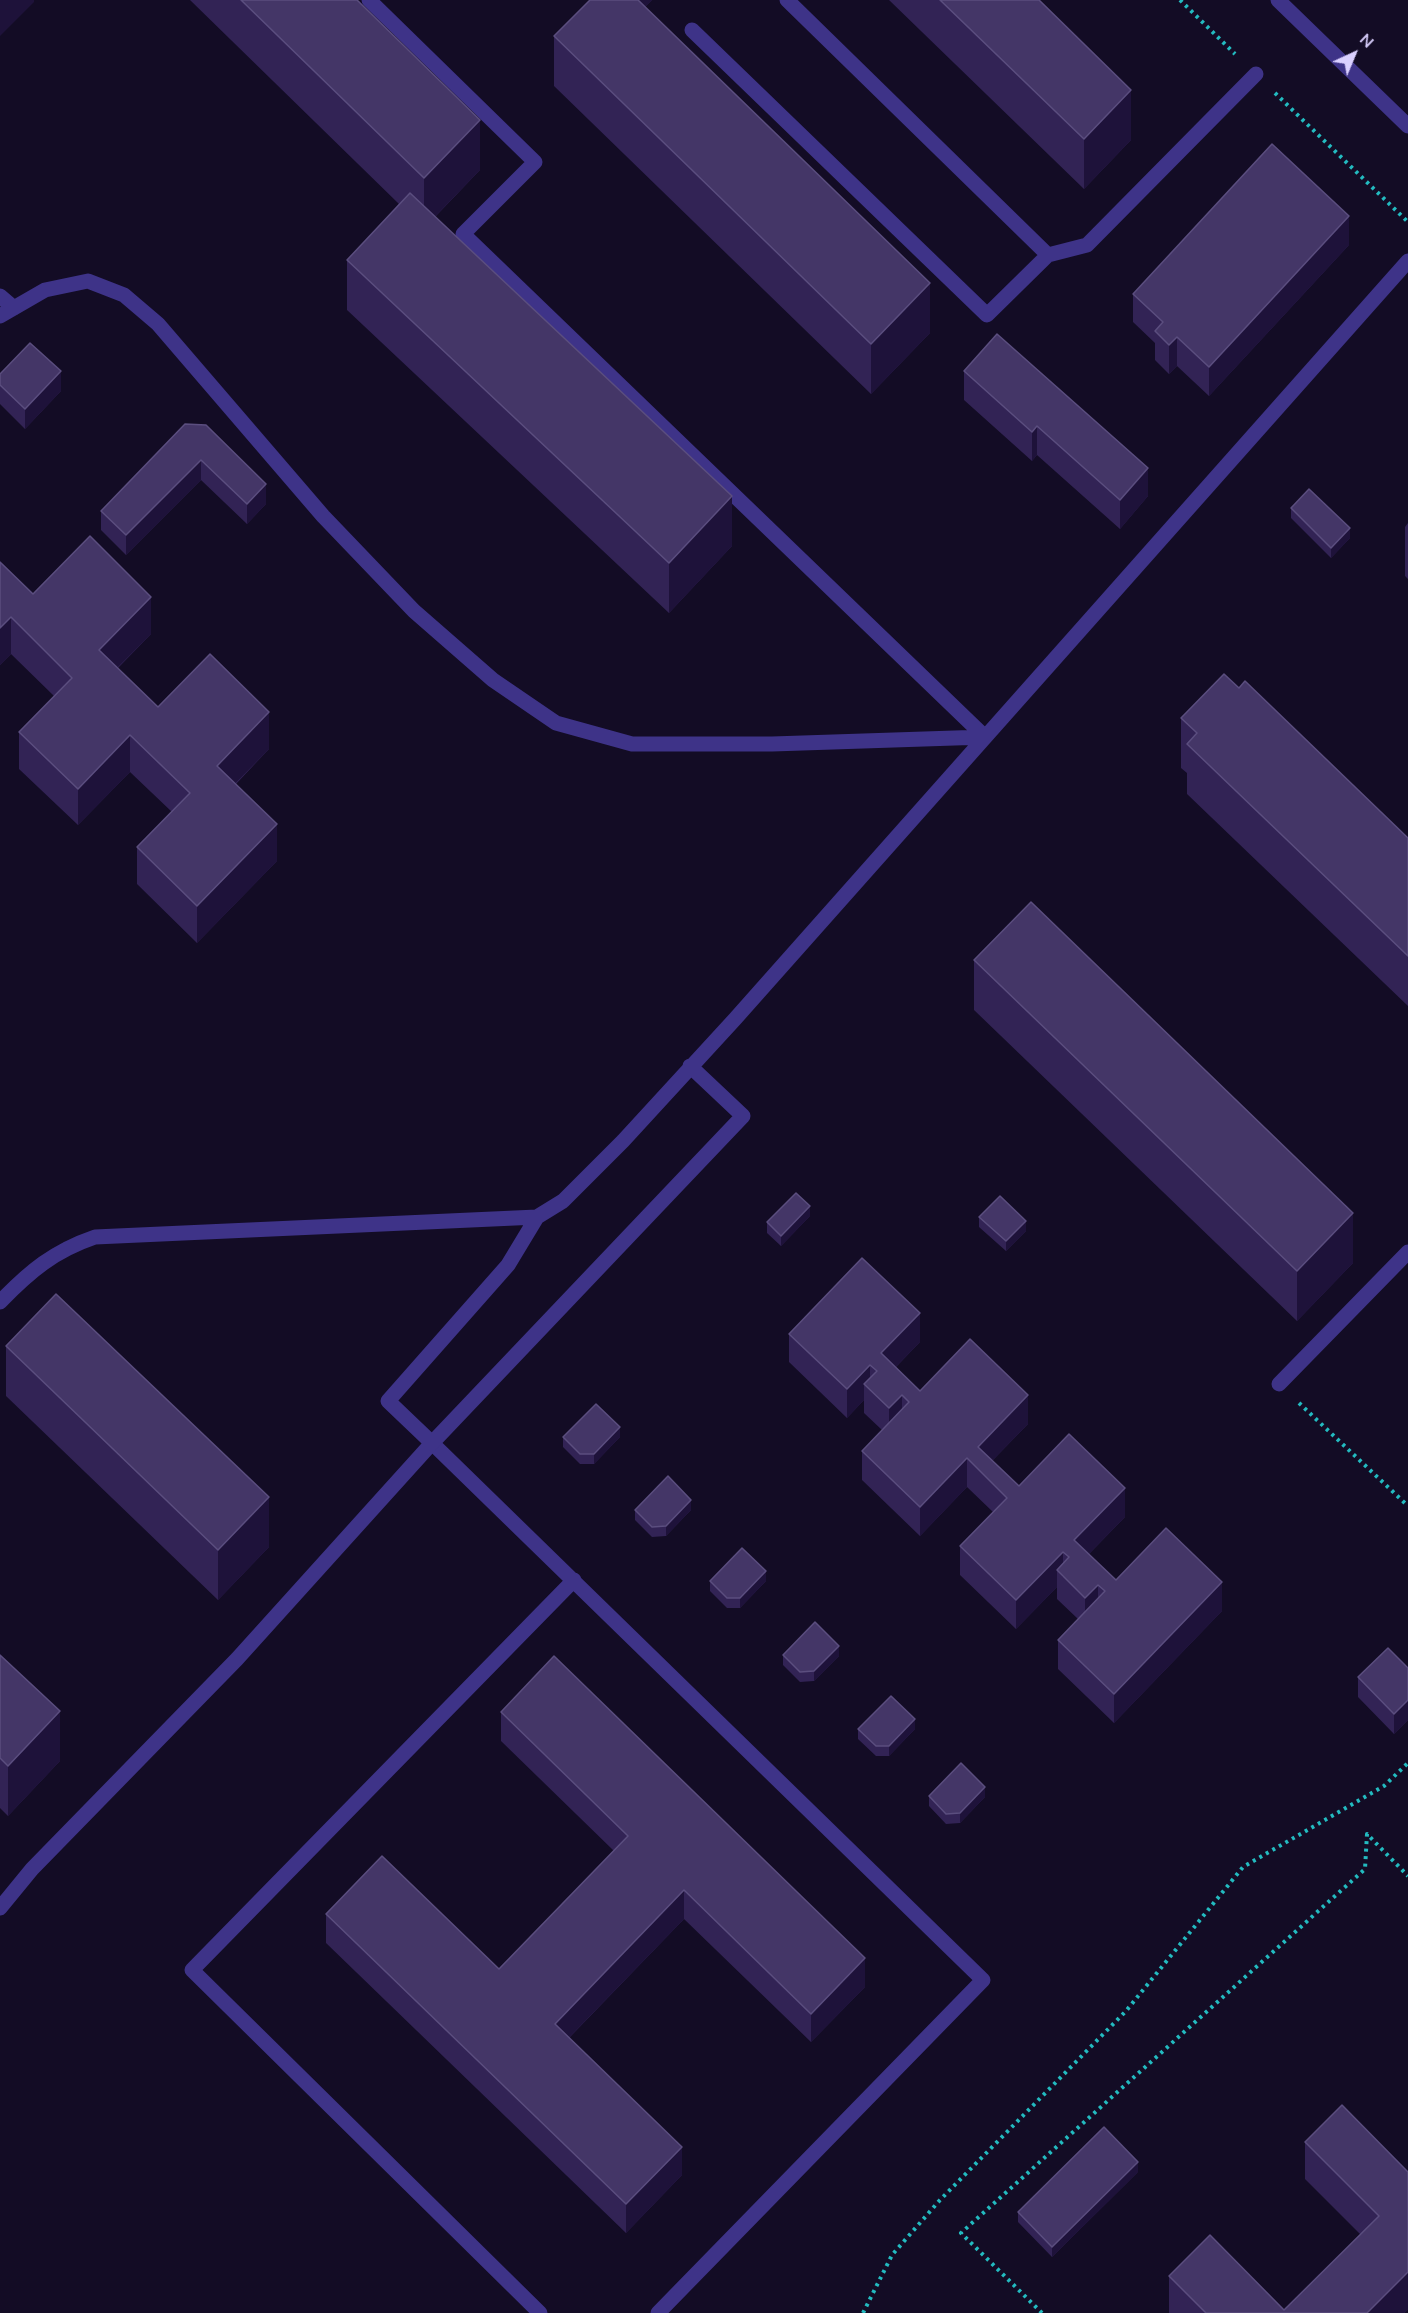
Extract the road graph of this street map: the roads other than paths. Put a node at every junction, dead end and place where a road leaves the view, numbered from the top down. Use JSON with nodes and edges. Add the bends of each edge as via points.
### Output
{"nodes":[{"id":1,"x":369,"y":0,"type":"edge"},
{"id":2,"x":787,"y":0,"type":"edge"},
{"id":3,"x":1283,"y":1,"type":"edge"},
{"id":4,"x":692,"y":30,"type":"dead end"},
{"id":5,"x":1256,"y":74,"type":"road end"},
{"id":6,"x":1408,"y":126,"type":"edge"},
{"id":7,"x":1047,"y":255,"type":"junction"},
{"id":8,"x":1408,"y":261,"type":"edge"},
{"id":9,"x":0,"y":296,"type":"edge"},
{"id":10,"x":14,"y":308,"type":"junction"},
{"id":11,"x":0,"y":316,"type":"edge"},
{"id":12,"x":985,"y":737,"type":"junction"},
{"id":13,"x":690,"y":1066,"type":"junction"},
{"id":14,"x":537,"y":1217,"type":"junction"},
{"id":15,"x":1408,"y":1252,"type":"edge"},
{"id":16,"x":0,"y":1302,"type":"edge"},
{"id":17,"x":1279,"y":1384,"type":"road end"},
{"id":18,"x":432,"y":1443,"type":"junction"},
{"id":19,"x":574,"y":1580,"type":"junction"},
{"id":20,"x":0,"y":1908,"type":"edge"},
{"id":21,"x":540,"y":2313,"type":"edge"},
{"id":22,"x":658,"y":2313,"type":"edge"}],
"edges":[{"from":1,"to":12,"type":"street","via":[[535,162],[463,234]]},
{"from":2,"to":7,"type":"street"},
{"from":3,"to":6,"type":"street"},
{"from":4,"to":7,"type":"street","via":[[987,315]]},
{"from":5,"to":7,"type":"street","via":[[1087,245]]},
{"from":8,"to":12,"type":"street"},
{"from":9,"to":10,"type":"street"},
{"from":10,"to":11,"type":"street"},
{"from":10,"to":12,"type":"street","via":[[45,290],[88,281],[124,295],[158,324],[323,516],[414,611],[493,680],[556,723],[632,744]]},
{"from":12,"to":13,"type":"street"},
{"from":13,"to":14,"type":"street","via":[[563,1201]]},
{"from":13,"to":18,"type":"street","via":[[743,1116]]},
{"from":14,"to":16,"type":"street","via":[[95,1236],[55,1253]]},
{"from":14,"to":18,"type":"street","via":[[508,1265],[388,1401]]},
{"from":15,"to":17,"type":"street"},
{"from":18,"to":19,"type":"street"},
{"from":18,"to":20,"type":"street","via":[[237,1659],[32,1869]]},
{"from":19,"to":21,"type":"street","via":[[192,1970]]},
{"from":19,"to":22,"type":"street","via":[[983,1980]]}]}
